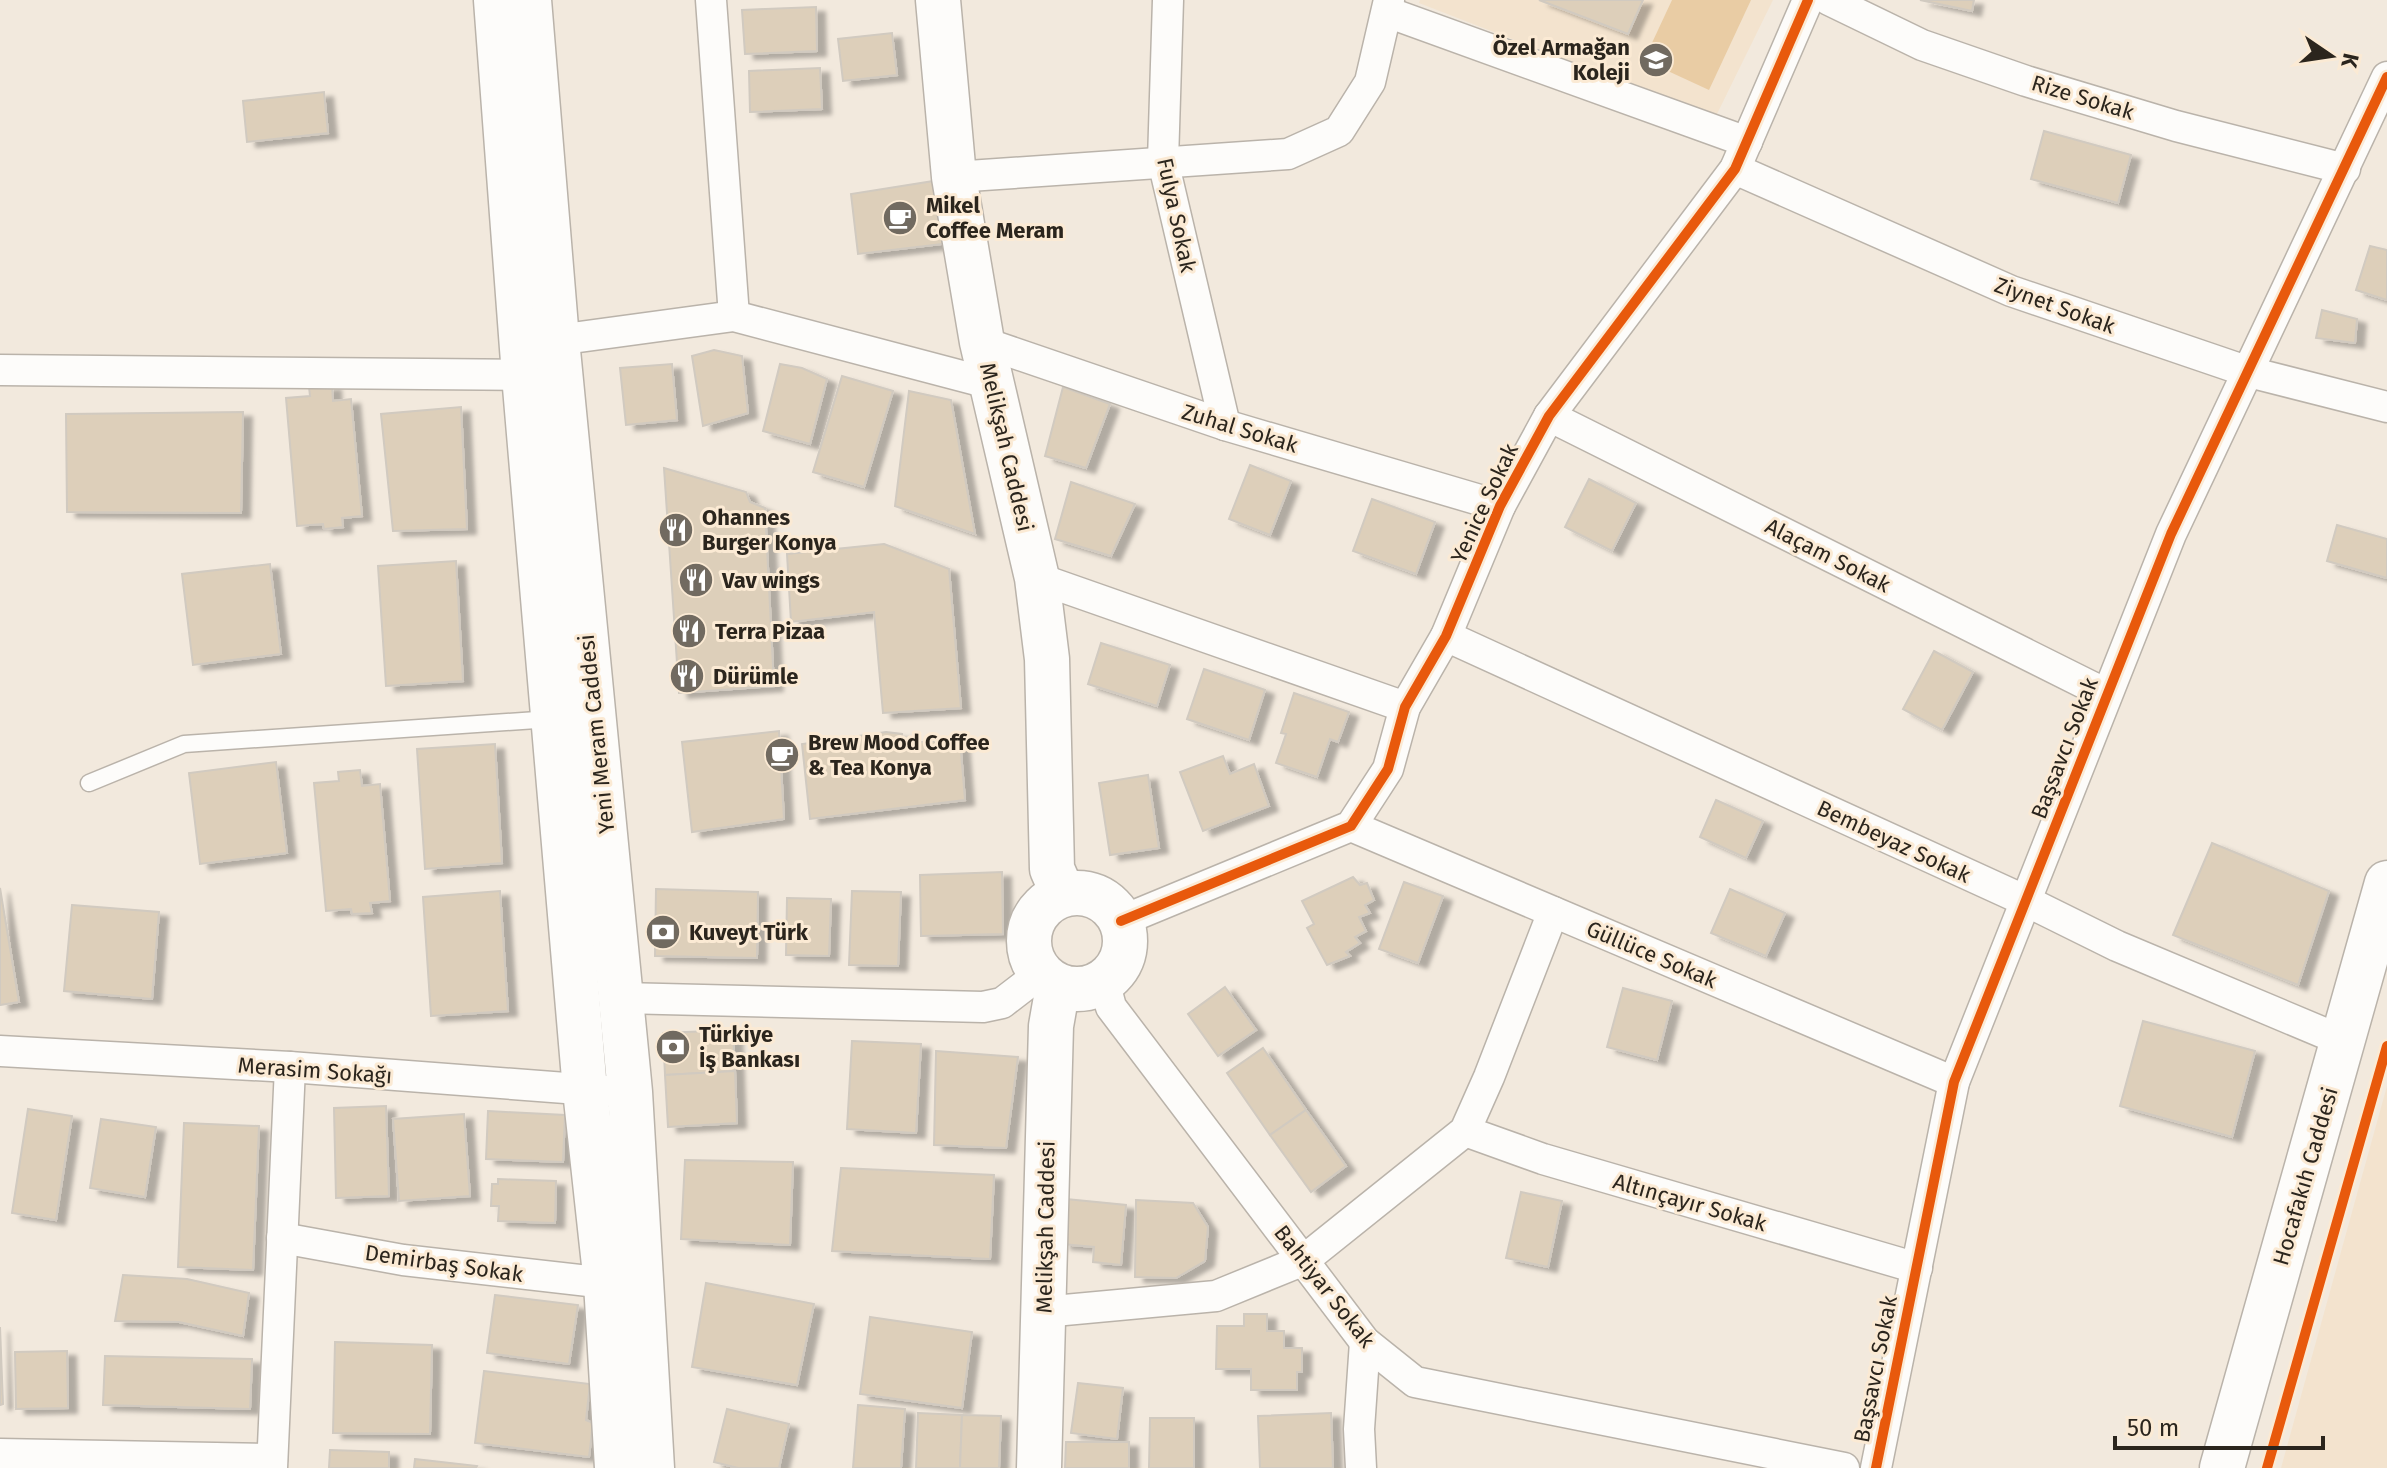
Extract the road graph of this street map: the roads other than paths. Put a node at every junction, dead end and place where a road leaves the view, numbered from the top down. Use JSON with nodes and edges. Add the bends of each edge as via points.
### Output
{"nodes":[{"id":1,"x":496,"y":0,"type":"edge"},
{"id":2,"x":529,"y":0,"type":"edge"},
{"id":3,"x":711,"y":0,"type":"edge"},
{"id":4,"x":938,"y":0,"type":"edge"},
{"id":5,"x":1168,"y":0,"type":"edge"},
{"id":6,"x":1808,"y":0,"type":"edge"},
{"id":7,"x":1829,"y":0,"type":"edge"},
{"id":8,"x":1388,"y":6,"type":"edge"},
{"id":9,"x":2387,"y":77,"type":"edge"},
{"id":10,"x":1741,"y":155,"type":"junction"},
{"id":11,"x":1163,"y":161,"type":"junction"},
{"id":12,"x":2345,"y":169,"type":"junction"},
{"id":13,"x":954,"y":177,"type":"junction"},
{"id":14,"x":734,"y":316,"type":"junction"},
{"id":15,"x":557,"y":340,"type":"junction"},
{"id":16,"x":982,"y":342,"type":"junction"},
{"id":17,"x":0,"y":370,"type":"edge"},
{"id":18,"x":2249,"y":372,"type":"junction"},
{"id":19,"x":524,"y":375,"type":"junction"},
{"id":20,"x":992,"y":384,"type":"junction"},
{"id":21,"x":2387,"y":407,"type":"edge"},
{"id":22,"x":1549,"y":416,"type":"junction"},
{"id":23,"x":1225,"y":425,"type":"junction"},
{"id":24,"x":1500,"y":506,"type":"junction"},
{"id":25,"x":1037,"y":578,"type":"junction"},
{"id":26,"x":1446,"y":636,"type":"junction"},
{"id":27,"x":2106,"y":694,"type":"junction"},
{"id":28,"x":1405,"y":707,"type":"junction"},
{"id":29,"x":554,"y":719,"type":"junction"},
{"id":30,"x":89,"y":783,"type":"dead end"},
{"id":31,"x":1351,"y":826,"type":"junction"},
{"id":32,"x":2387,"y":883,"type":"edge"},
{"id":33,"x":1063,"y":894,"type":"junction"},
{"id":34,"x":2026,"y":901,"type":"junction"},
{"id":35,"x":1553,"y":912,"type":"junction"},
{"id":36,"x":1121,"y":921,"type":"junction"},
{"id":37,"x":1050,"y":980,"type":"junction"},
{"id":38,"x":1104,"y":981,"type":"junction"},
{"id":39,"x":2387,"y":996,"type":"edge"},
{"id":40,"x":622,"y":998,"type":"junction"},
{"id":41,"x":2343,"y":1041,"type":"junction"},
{"id":42,"x":0,"y":1051,"type":"edge"},
{"id":43,"x":290,"y":1067,"type":"junction"},
{"id":44,"x":1954,"y":1082,"type":"junction"},
{"id":45,"x":585,"y":1090,"type":"junction"},
{"id":46,"x":630,"y":1092,"type":"junction"},
{"id":47,"x":1465,"y":1131,"type":"junction"},
{"id":48,"x":282,"y":1238,"type":"junction"},
{"id":49,"x":1304,"y":1260,"type":"junction"},
{"id":50,"x":1917,"y":1268,"type":"junction"},
{"id":51,"x":606,"y":1283,"type":"junction"},
{"id":52,"x":1043,"y":1312,"type":"junction"},
{"id":53,"x":1365,"y":1342,"type":"junction"},
{"id":54,"x":0,"y":1454,"type":"edge"},
{"id":55,"x":272,"y":1463,"type":"edge"},
{"id":56,"x":617,"y":1468,"type":"edge"},
{"id":57,"x":652,"y":1468,"type":"edge"},
{"id":58,"x":1039,"y":1468,"type":"edge"},
{"id":59,"x":1361,"y":1468,"type":"edge"},
{"id":60,"x":1844,"y":1468,"type":"edge"},
{"id":61,"x":1876,"y":1468,"type":"edge"},
{"id":62,"x":2222,"y":1468,"type":"edge"},
{"id":63,"x":2254,"y":1468,"type":"edge"}],
"edges":[{"from":1,"to":19,"type":"main road","name":"Yeni Meram Caddesi"},
{"from":2,"to":15,"type":"main road","name":"Yeni Meram Caddesi"},
{"from":3,"to":14,"type":"street"},
{"from":4,"to":13,"type":"main road","name":"Melikşah Caddesi"},
{"from":5,"to":11,"type":"street","name":"Fulya Sokak"},
{"from":6,"to":10,"type":"street","name":"Yenice Sokak"},
{"from":7,"to":12,"type":"street","name":"Rize Sokak","via":[[1922,45],[2026,81]]},
{"from":8,"to":10,"type":"street","name":"Ziynet Sokak"},
{"from":8,"to":11,"type":"street","via":[[1370,82],[1339,131],[1288,154]]},
{"from":9,"to":12,"type":"street","name":"Başsavcı Sokak"},
{"from":10,"to":18,"type":"street","name":"Ziynet Sokak","via":[[2011,291]]},
{"from":10,"to":22,"type":"street","name":"Yenice Sokak"},
{"from":11,"to":13,"type":"street"},
{"from":11,"to":23,"type":"street","name":"Fulya Sokak"},
{"from":12,"to":18,"type":"street","name":"Başsavcı Sokak"},
{"from":13,"to":16,"type":"main road","name":"Melikşah Caddesi"},
{"from":14,"to":15,"type":"street"},
{"from":14,"to":20,"type":"street"},
{"from":15,"to":40,"type":"main road","name":"Yeni Meram Caddesi"},
{"from":16,"to":20,"type":"main road","name":"Melikşah Caddesi"},
{"from":16,"to":23,"type":"street","name":"Zuhal Sokak"},
{"from":17,"to":19,"type":"street"},
{"from":18,"to":21,"type":"street","name":"Ziynet Sokak"},
{"from":18,"to":27,"type":"street","name":"Başsavcı Sokak","via":[[2171,534]]},
{"from":19,"to":29,"type":"main road","name":"Yeni Meram Caddesi"},
{"from":20,"to":25,"type":"main road","name":"Melikşah Caddesi"},
{"from":22,"to":24,"type":"street","name":"Yenice Sokak"},
{"from":22,"to":27,"type":"street","name":"Alaçam Sokak"},
{"from":23,"to":24,"type":"street","name":"Zuhal Sokak"},
{"from":24,"to":26,"type":"street","name":"Yenice Sokak"},
{"from":25,"to":28,"type":"street"},
{"from":25,"to":33,"type":"main road","name":"Melikşah Caddesi","via":[[1047,659],[1052,869]]},
{"from":26,"to":28,"type":"street","name":"Yenice Sokak"},
{"from":26,"to":34,"type":"street","name":"Bembeyaz Sokak"},
{"from":27,"to":34,"type":"street","name":"Başsavcı Sokak"},
{"from":28,"to":31,"type":"street","name":"Yenice Sokak","via":[[1388,769]]},
{"from":29,"to":30,"type":"lane","via":[[184,744]]},
{"from":29,"to":45,"type":"main road","name":"Yeni Meram Caddesi"},
{"from":31,"to":35,"type":"street","name":"Güllüce Sokak"},
{"from":31,"to":36,"type":"street"},
{"from":32,"to":41,"type":"main road","name":"Hocafakıh Caddesi"},
{"from":33,"to":36,"type":"main road","via":[[1078,892],[1106,901]]},
{"from":33,"to":37,"type":"main road","name":"Melikşah Caddesi","via":[[1049,901],[1030,927],[1030,951]]},
{"from":34,"to":41,"type":"street","name":"Bembeyaz Sokak","via":[[2117,946]]},
{"from":34,"to":44,"type":"street","name":"Başsavcı Sokak"},
{"from":35,"to":44,"type":"street","name":"Güllüce Sokak"},
{"from":35,"to":47,"type":"street"},
{"from":36,"to":38,"type":"main road","via":[[1123,957]]},
{"from":37,"to":38,"type":"main road","via":[[1074,989]]},
{"from":37,"to":40,"type":"street","via":[[983,1007]]},
{"from":37,"to":52,"type":"main road","name":"Melikşah Caddesi"},
{"from":38,"to":49,"type":"street","name":"Bahtiyar Sokak","via":[[1111,1007]]},
{"from":39,"to":63,"type":"main road","name":"Hocafakıh Caddesi"},
{"from":40,"to":46,"type":"main road","name":"Yeni Meram Caddesi"},
{"from":41,"to":62,"type":"main road","name":"Hocafakıh Caddesi"},
{"from":42,"to":43,"type":"street","name":"Merasim Sokağı"},
{"from":43,"to":45,"type":"street","name":"Merasim Sokağı"},
{"from":43,"to":48,"type":"street"},
{"from":44,"to":50,"type":"street","name":"Başsavcı Sokak"},
{"from":45,"to":46,"type":"street","name":"Merasim Sokağı"},
{"from":45,"to":51,"type":"main road","name":"Yeni Meram Caddesi"},
{"from":46,"to":57,"type":"main road","name":"Yeni Meram Caddesi"},
{"from":47,"to":49,"type":"street"},
{"from":47,"to":50,"type":"street","name":"Altınçayır Sokak","via":[[1543,1159]]},
{"from":48,"to":51,"type":"street","name":"Demirbaş Sokak","via":[[403,1260]]},
{"from":48,"to":55,"type":"street"},
{"from":49,"to":52,"type":"street","via":[[1216,1296]]},
{"from":49,"to":53,"type":"street","name":"Bahtiyar Sokak"},
{"from":50,"to":61,"type":"street","name":"Başsavcı Sokak"},
{"from":51,"to":56,"type":"main road","name":"Yeni Meram Caddesi"},
{"from":52,"to":58,"type":"main road","name":"Melikşah Caddesi"},
{"from":53,"to":59,"type":"street"},
{"from":53,"to":60,"type":"street","name":"Bahtiyar Sokak","via":[[1415,1382]]},
{"from":54,"to":55,"type":"street"}]}
